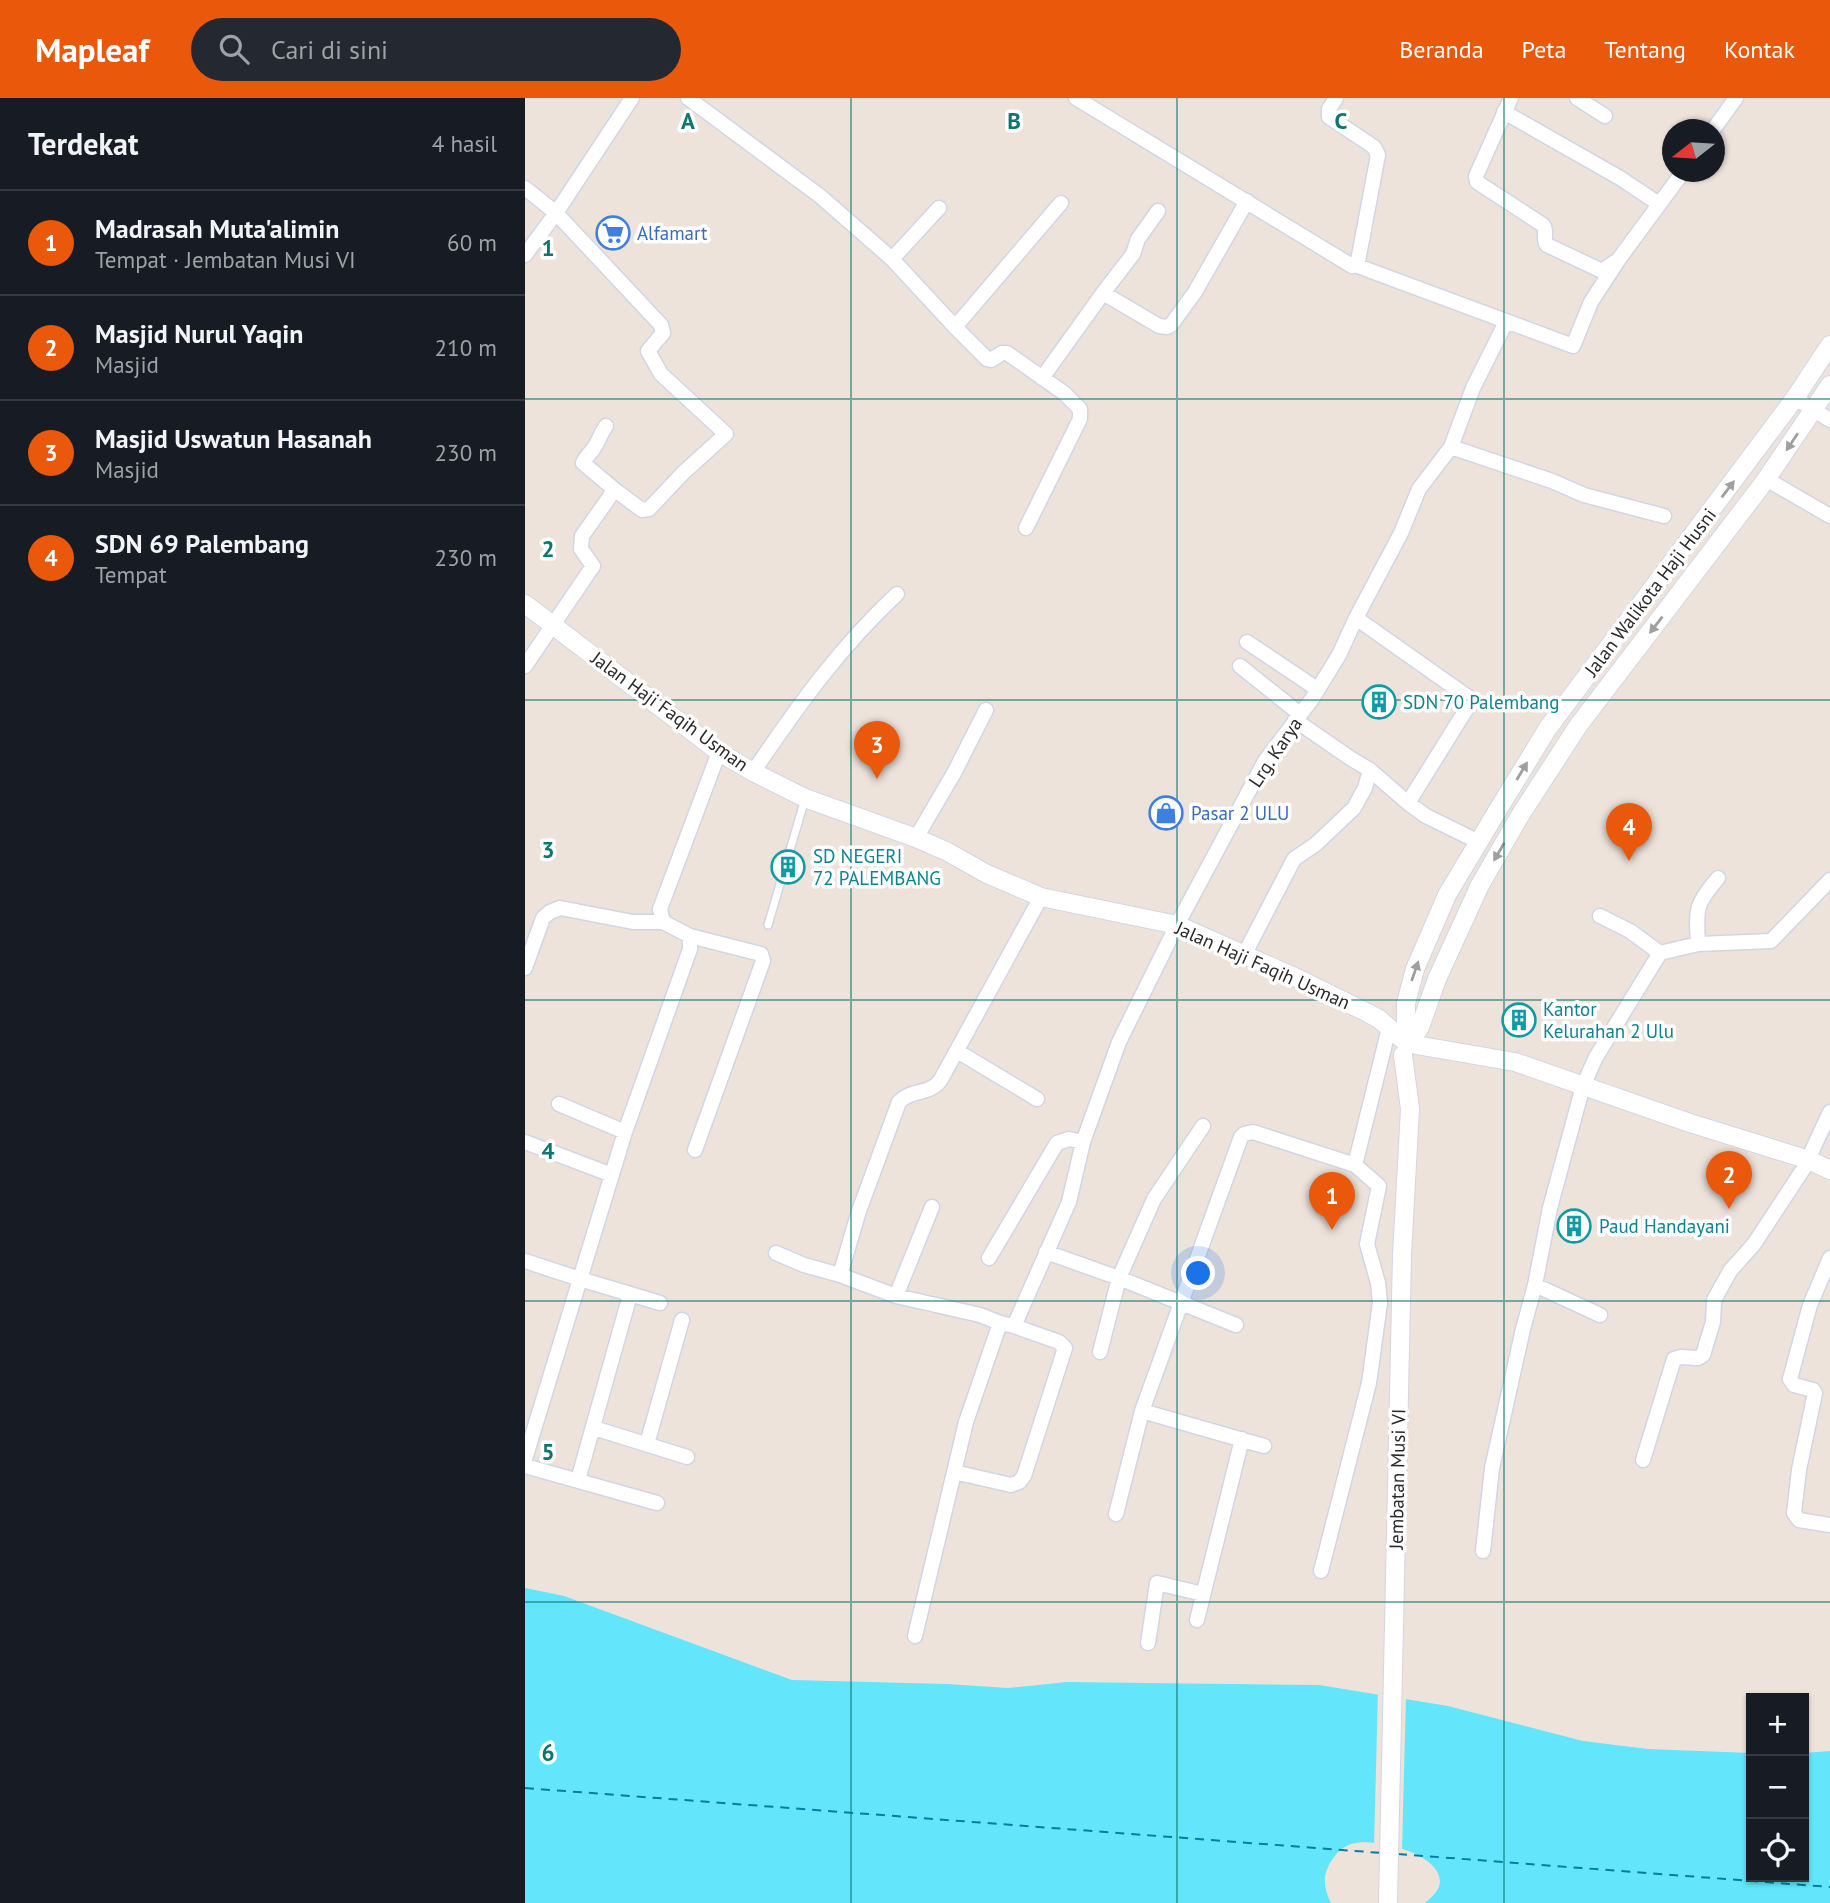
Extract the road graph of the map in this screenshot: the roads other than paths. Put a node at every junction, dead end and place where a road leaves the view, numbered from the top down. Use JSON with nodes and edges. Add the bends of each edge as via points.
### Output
{"nodes":[{"id":1,"x":632,"y":98,"type":"edge"},
{"id":2,"x":688,"y":98,"type":"edge"},
{"id":3,"x":1076,"y":98,"type":"edge"},
{"id":4,"x":1336,"y":98,"type":"edge"},
{"id":5,"x":1511,"y":98,"type":"edge"},
{"id":6,"x":1577,"y":98,"type":"edge"},
{"id":7,"x":1736,"y":98,"type":"edge"},
{"id":8,"x":1504,"y":112,"type":"junction"},
{"id":9,"x":1605,"y":116,"type":"dead end"},
{"id":10,"x":1721,"y":119,"type":"edge"},
{"id":11,"x":1676,"y":182,"type":"edge"},
{"id":12,"x":525,"y":188,"type":"edge"},
{"id":13,"x":1247,"y":201,"type":"junction"},
{"id":14,"x":1061,"y":203,"type":"dead end"},
{"id":15,"x":1659,"y":204,"type":"junction"},
{"id":16,"x":939,"y":208,"type":"dead end"},
{"id":17,"x":1158,"y":211,"type":"dead end"},
{"id":18,"x":556,"y":213,"type":"junction"},
{"id":19,"x":525,"y":255,"type":"edge"},
{"id":20,"x":892,"y":259,"type":"junction"},
{"id":21,"x":1619,"y":259,"type":"junction"},
{"id":22,"x":1356,"y":264,"type":"junction"},
{"id":23,"x":1103,"y":293,"type":"junction"},
{"id":24,"x":1506,"y":322,"type":"junction"},
{"id":25,"x":955,"y":327,"type":"junction"},
{"id":26,"x":1830,"y":345,"type":"edge"},
{"id":27,"x":1042,"y":378,"type":"junction"},
{"id":28,"x":1830,"y":385,"type":"edge"},
{"id":29,"x":1795,"y":398,"type":"junction"},
{"id":30,"x":1814,"y":410,"type":"junction"},
{"id":31,"x":1830,"y":420,"type":"edge"},
{"id":32,"x":607,"y":426,"type":"dead end"},
{"id":33,"x":1451,"y":447,"type":"junction"},
{"id":34,"x":1766,"y":479,"type":"junction"},
{"id":35,"x":615,"y":490,"type":"junction"},
{"id":36,"x":1664,"y":516,"type":"dead end"},
{"id":37,"x":1830,"y":516,"type":"edge"},
{"id":38,"x":1026,"y":528,"type":"dead end"},
{"id":39,"x":897,"y":594,"type":"dead end"},
{"id":40,"x":525,"y":604,"type":"edge"},
{"id":41,"x":1356,"y":618,"type":"junction"},
{"id":42,"x":553,"y":624,"type":"junction"},
{"id":43,"x":1247,"y":642,"type":"dead end"},
{"id":44,"x":525,"y":666,"type":"edge"},
{"id":45,"x":1240,"y":666,"type":"dead end"},
{"id":46,"x":1317,"y":690,"type":"junction"},
{"id":47,"x":986,"y":710,"type":"dead end"},
{"id":48,"x":1298,"y":717,"type":"junction"},
{"id":49,"x":719,"y":752,"type":"junction"},
{"id":50,"x":1370,"y":770,"type":"junction"},
{"id":51,"x":753,"y":772,"type":"junction"},
{"id":52,"x":806,"y":798,"type":"junction"},
{"id":53,"x":1408,"y":803,"type":"junction"},
{"id":54,"x":916,"y":838,"type":"junction"},
{"id":55,"x":1479,"y":842,"type":"junction"},
{"id":56,"x":1718,"y":878,"type":"dead end"},
{"id":57,"x":1830,"y":880,"type":"edge"},
{"id":58,"x":1041,"y":897,"type":"junction"},
{"id":59,"x":1600,"y":916,"type":"dead end"},
{"id":60,"x":663,"y":922,"type":"junction"},
{"id":61,"x":768,"y":925,"type":"dead end"},
{"id":62,"x":1177,"y":925,"type":"junction"},
{"id":63,"x":689,"y":936,"type":"junction"},
{"id":64,"x":1698,"y":944,"type":"junction"},
{"id":65,"x":1660,"y":953,"type":"junction"},
{"id":66,"x":1244,"y":955,"type":"junction"},
{"id":67,"x":525,"y":968,"type":"edge"},
{"id":68,"x":1404,"y":1041,"type":"junction"},
{"id":69,"x":957,"y":1051,"type":"junction"},
{"id":70,"x":1583,"y":1086,"type":"junction"},
{"id":71,"x":1037,"y":1100,"type":"dead end"},
{"id":72,"x":559,"y":1104,"type":"dead end"},
{"id":73,"x":1830,"y":1112,"type":"edge"},
{"id":74,"x":1203,"y":1126,"type":"dead end"},
{"id":75,"x":625,"y":1132,"type":"junction"},
{"id":76,"x":525,"y":1142,"type":"edge"},
{"id":77,"x":1083,"y":1142,"type":"junction"},
{"id":78,"x":695,"y":1150,"type":"dead end"},
{"id":79,"x":1809,"y":1160,"type":"junction"},
{"id":80,"x":1355,"y":1165,"type":"junction"},
{"id":81,"x":1830,"y":1170,"type":"edge"},
{"id":82,"x":612,"y":1175,"type":"junction"},
{"id":83,"x":932,"y":1207,"type":"dead end"},
{"id":84,"x":1046,"y":1252,"type":"junction"},
{"id":85,"x":776,"y":1253,"type":"dead end"},
{"id":86,"x":989,"y":1258,"type":"dead end"},
{"id":87,"x":1830,"y":1258,"type":"edge"},
{"id":88,"x":525,"y":1261,"type":"edge"},
{"id":89,"x":839,"y":1275,"type":"junction"},
{"id":90,"x":1119,"y":1278,"type":"junction"},
{"id":91,"x":580,"y":1279,"type":"junction"},
{"id":92,"x":1535,"y":1285,"type":"junction"},
{"id":93,"x":630,"y":1295,"type":"junction"},
{"id":94,"x":896,"y":1296,"type":"junction"},
{"id":95,"x":1180,"y":1302,"type":"junction"},
{"id":96,"x":660,"y":1303,"type":"dead end"},
{"id":97,"x":1600,"y":1315,"type":"dead end"},
{"id":98,"x":682,"y":1321,"type":"dead end"},
{"id":99,"x":1007,"y":1324,"type":"junction"},
{"id":100,"x":1236,"y":1325,"type":"dead end"},
{"id":101,"x":1100,"y":1352,"type":"dead end"},
{"id":102,"x":1142,"y":1411,"type":"junction"},
{"id":103,"x":594,"y":1427,"type":"junction"},
{"id":104,"x":1242,"y":1439,"type":"junction"},
{"id":105,"x":647,"y":1444,"type":"junction"},
{"id":106,"x":1264,"y":1446,"type":"dead end"},
{"id":107,"x":687,"y":1457,"type":"dead end"},
{"id":108,"x":525,"y":1459,"type":"edge"},
{"id":109,"x":1643,"y":1460,"type":"dead end"},
{"id":110,"x":525,"y":1466,"type":"edge"},
{"id":111,"x":954,"y":1472,"type":"junction"},
{"id":112,"x":578,"y":1480,"type":"junction"},
{"id":113,"x":657,"y":1503,"type":"dead end"},
{"id":114,"x":1116,"y":1514,"type":"dead end"},
{"id":115,"x":1830,"y":1525,"type":"edge"},
{"id":116,"x":1483,"y":1551,"type":"dead end"},
{"id":117,"x":1321,"y":1571,"type":"dead end"},
{"id":118,"x":1203,"y":1594,"type":"junction"},
{"id":119,"x":1197,"y":1620,"type":"dead end"},
{"id":120,"x":915,"y":1636,"type":"dead end"},
{"id":121,"x":1148,"y":1643,"type":"dead end"},
{"id":122,"x":1388,"y":1903,"type":"edge"}],
"edges":[{"from":1,"to":18,"type":"street"},
{"from":2,"to":20,"type":"street","via":[[821,196]]},
{"from":3,"to":13,"type":"street"},
{"from":4,"to":22,"type":"street","via":[[1329,117],[1374,146],[1378,155]]},
{"from":5,"to":8,"type":"street"},
{"from":6,"to":9,"type":"street"},
{"from":7,"to":10,"type":"street"},
{"from":8,"to":15,"type":"street"},
{"from":8,"to":21,"type":"street","via":[[1477,182],[1543,225],[1548,245],[1602,271]]},
{"from":11,"to":15,"type":"street"},
{"from":12,"to":18,"type":"street"},
{"from":13,"to":22,"type":"street","via":[[1348,265]]},
{"from":13,"to":23,"type":"street","via":[[1171,325],[1159,326]]},
{"from":14,"to":25,"type":"street"},
{"from":15,"to":21,"type":"street"},
{"from":16,"to":20,"type":"street"},
{"from":17,"to":23,"type":"street"},
{"from":18,"to":19,"type":"street"},
{"from":18,"to":35,"type":"street","via":[[663,328],[648,351],[659,372],[726,434],[649,509],[642,510]]},
{"from":20,"to":25,"type":"street"},
{"from":21,"to":24,"type":"street","via":[[1591,302],[1573,346]]},
{"from":22,"to":24,"type":"street"},
{"from":23,"to":27,"type":"street"},
{"from":24,"to":33,"type":"street","name":"Lrg. Karya","via":[[1473,388]]},
{"from":25,"to":27,"type":"street","via":[[987,359],[1007,353]]},
{"from":26,"to":29,"type":"street","name":"Jalan Walikota Haji Husni"},
{"from":27,"to":38,"type":"street","via":[[1077,405],[1082,415]]},
{"from":28,"to":30,"type":"street","name":"Jalan Walikota Haji Husni"},
{"from":29,"to":30,"type":"street"},
{"from":55,"to":29,"type":"street","name":"Jalan Walikota Haji Husni","one_way":true,"via":[[1548,728]]},
{"from":30,"to":31,"type":"street"},
{"from":30,"to":34,"type":"street","name":"Jalan Walikota Haji Husni","one_way":true},
{"from":32,"to":35,"type":"street","via":[[583,463]]},
{"from":33,"to":36,"type":"street","via":[[1584,495]]},
{"from":33,"to":41,"type":"street","name":"Lrg. Karya","via":[[1419,489]]},
{"from":34,"to":37,"type":"street"},
{"from":34,"to":68,"type":"street","name":"Jalan Walikota Haji Husni","one_way":true,"via":[[1578,726],[1521,814],[1480,886],[1420,1027]]},
{"from":35,"to":42,"type":"street","via":[[582,536],[581,549],[593,566]]},
{"from":39,"to":51,"type":"street","via":[[839,653]]},
{"from":40,"to":42,"type":"street","name":"Jalan Haji Faqih Usman"},
{"from":41,"to":46,"type":"street","name":"Lrg. Karya"},
{"from":41,"to":53,"type":"street","via":[[1474,701]]},
{"from":42,"to":44,"type":"street"},
{"from":42,"to":49,"type":"street","name":"Jalan Haji Faqih Usman"},
{"from":43,"to":46,"type":"street"},
{"from":45,"to":48,"type":"street"},
{"from":46,"to":48,"type":"street","name":"Lrg. Karya"},
{"from":47,"to":54,"type":"street"},
{"from":48,"to":50,"type":"street"},
{"from":48,"to":62,"type":"street","name":"Lrg. Karya","via":[[1265,761]]},
{"from":49,"to":51,"type":"street","name":"Jalan Haji Faqih Usman"},
{"from":49,"to":60,"type":"street","via":[[660,909]]},
{"from":50,"to":53,"type":"street"},
{"from":50,"to":66,"type":"street","via":[[1354,808],[1294,859]]},
{"from":51,"to":52,"type":"street","name":"Jalan Haji Faqih Usman"},
{"from":52,"to":54,"type":"street","name":"Jalan Haji Faqih Usman"},
{"from":52,"to":61,"type":"lane"},
{"from":53,"to":55,"type":"street"},
{"from":54,"to":58,"type":"street","name":"Jalan Haji Faqih Usman"},
{"from":68,"to":55,"type":"street","name":"Jalan Walikota Haji Husni","one_way":true,"via":[[1406,1003],[1415,969],[1447,895]]},
{"from":56,"to":64,"type":"street","via":[[1698,906]]},
{"from":57,"to":64,"type":"street","via":[[1771,942]]},
{"from":58,"to":62,"type":"street","name":"Jalan Haji Faqih Usman"},
{"from":58,"to":69,"type":"street"},
{"from":59,"to":65,"type":"street"},
{"from":60,"to":63,"type":"street"},
{"from":60,"to":67,"type":"street","via":[[633,922],[559,908],[543,918]]},
{"from":62,"to":66,"type":"street","name":"Jalan Haji Faqih Usman"},
{"from":62,"to":77,"type":"street","name":"Lrg. Karya","via":[[1119,1042]]},
{"from":63,"to":75,"type":"street","via":[[690,949]]},
{"from":63,"to":78,"type":"street","via":[[761,954],[763,961]]},
{"from":64,"to":65,"type":"street"},
{"from":65,"to":70,"type":"street"},
{"from":66,"to":68,"type":"street","name":"Jalan Haji Faqih Usman","via":[[1368,1013]]},
{"from":68,"to":70,"type":"street","name":"Jalan Haji Faqih Usman","via":[[1514,1062]]},
{"from":68,"to":80,"type":"street"},
{"from":68,"to":122,"type":"street","name":"Jembatan Musi VI","via":[[1410,1109],[1402,1255]]},
{"from":69,"to":71,"type":"street"},
{"from":69,"to":89,"type":"street","via":[[936,1087],[909,1093],[899,1102]]},
{"from":70,"to":79,"type":"street","name":"Jalan Haji Faqih Usman"},
{"from":70,"to":92,"type":"street"},
{"from":72,"to":75,"type":"street"},
{"from":73,"to":79,"type":"street"},
{"from":74,"to":90,"type":"street","via":[[1154,1199]]},
{"from":75,"to":82,"type":"street"},
{"from":76,"to":82,"type":"street"},
{"from":77,"to":84,"type":"street","name":"Lrg. Karya","via":[[1069,1202]]},
{"from":77,"to":86,"type":"street","via":[[1069,1139],[1058,1143]]},
{"from":79,"to":81,"type":"street","name":"Jalan Haji Faqih Usman"},
{"from":79,"to":109,"type":"street","via":[[1721,1286],[1703,1355],[1674,1359]]},
{"from":80,"to":95,"type":"street","via":[[1244,1133]]},
{"from":80,"to":117,"type":"street","via":[[1379,1186],[1367,1244],[1380,1303],[1369,1383]]},
{"from":82,"to":91,"type":"street"},
{"from":83,"to":94,"type":"street"},
{"from":84,"to":90,"type":"street"},
{"from":84,"to":99,"type":"street","name":"Lrg. Karya"},
{"from":85,"to":89,"type":"street"},
{"from":87,"to":115,"type":"street","via":[[1810,1305],[1790,1378],[1794,1385],[1815,1393],[1794,1513],[1799,1520]]},
{"from":88,"to":91,"type":"street"},
{"from":89,"to":94,"type":"street"},
{"from":90,"to":95,"type":"street"},
{"from":90,"to":101,"type":"street"},
{"from":91,"to":93,"type":"street"},
{"from":91,"to":108,"type":"street"},
{"from":92,"to":97,"type":"street"},
{"from":92,"to":116,"type":"street","via":[[1492,1468]]},
{"from":93,"to":96,"type":"street"},
{"from":93,"to":103,"type":"street"},
{"from":94,"to":99,"type":"street"},
{"from":95,"to":100,"type":"street"},
{"from":95,"to":102,"type":"street"},
{"from":98,"to":105,"type":"street"},
{"from":99,"to":111,"type":"street","name":"Lrg. Karya","via":[[967,1422]]},
{"from":99,"to":111,"type":"street","via":[[1065,1348],[1027,1469],[1019,1482],[1011,1485]]},
{"from":102,"to":104,"type":"street"},
{"from":102,"to":114,"type":"street"},
{"from":103,"to":105,"type":"street"},
{"from":103,"to":112,"type":"street"},
{"from":104,"to":106,"type":"street"},
{"from":104,"to":118,"type":"street"},
{"from":105,"to":107,"type":"street"},
{"from":110,"to":112,"type":"street"},
{"from":111,"to":120,"type":"street","name":"Lrg. Karya"},
{"from":112,"to":113,"type":"street"},
{"from":118,"to":119,"type":"street"},
{"from":118,"to":121,"type":"street","via":[[1157,1583]]}]}
